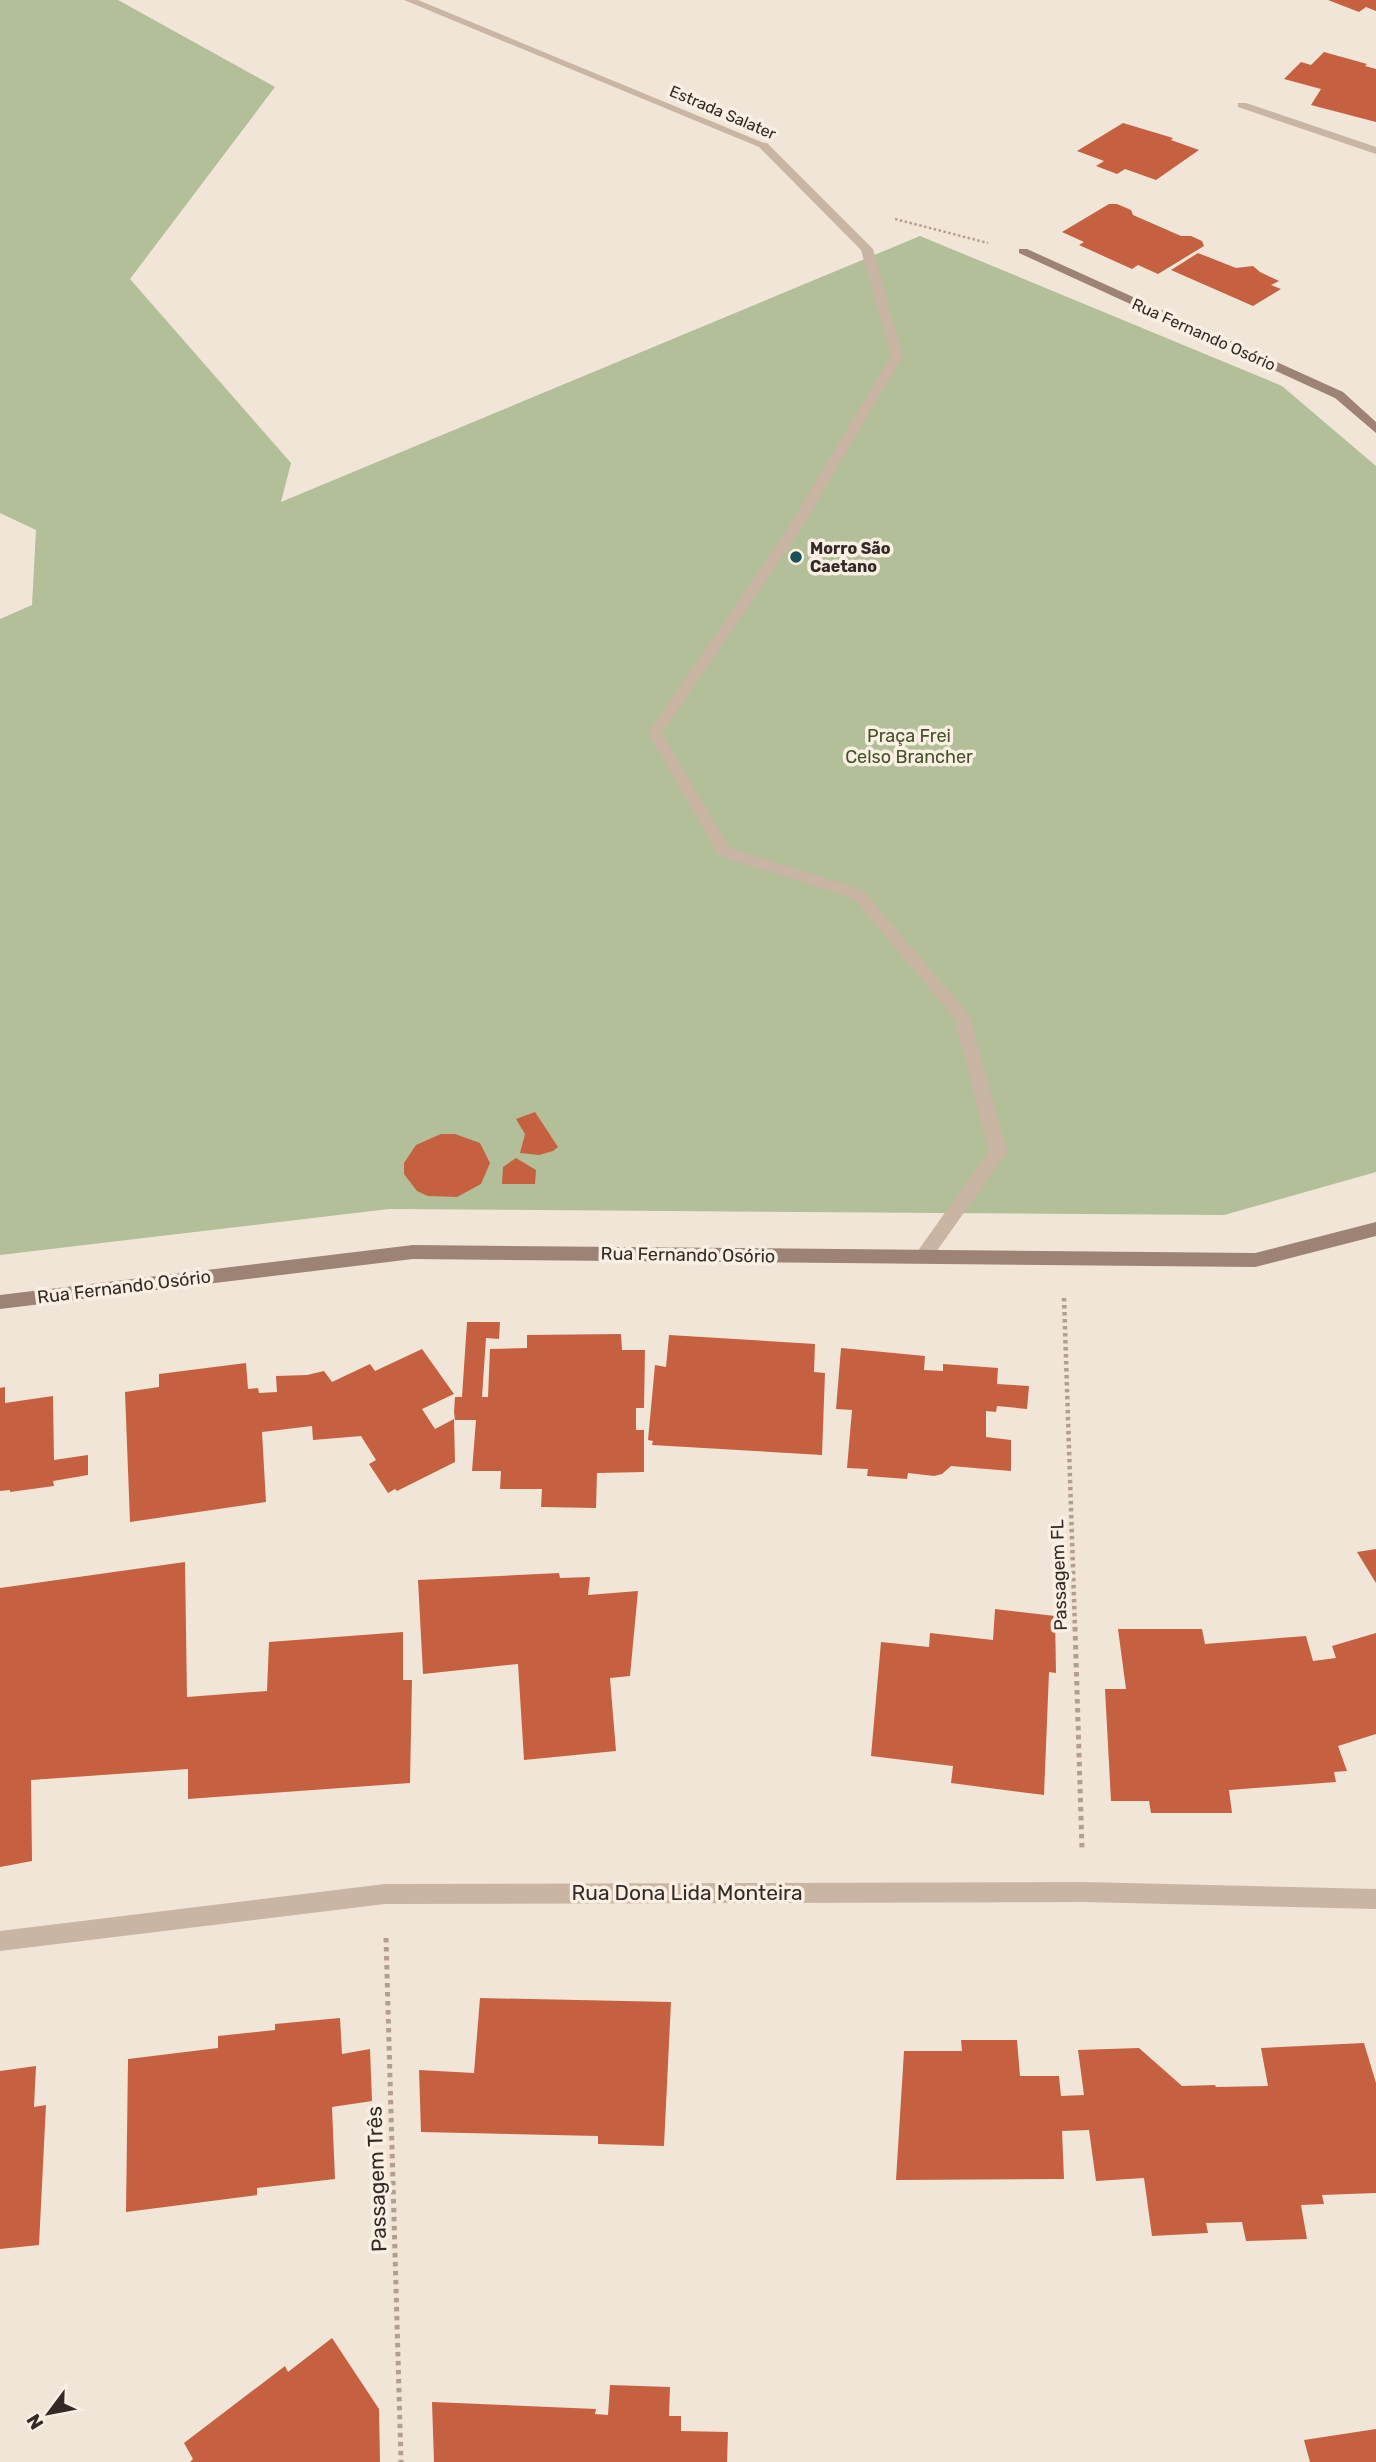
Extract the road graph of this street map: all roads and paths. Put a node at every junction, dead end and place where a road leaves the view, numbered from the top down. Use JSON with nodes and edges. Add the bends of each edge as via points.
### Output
{"nodes":[{"id":1,"x":408,"y":0,"type":"edge"},
{"id":2,"x":1242,"y":104,"type":"dead end"},
{"id":3,"x":1376,"y":151,"type":"edge"},
{"id":4,"x":895,"y":220,"type":"dead end"},
{"id":5,"x":1023,"y":251,"type":"joint"},
{"id":6,"x":1376,"y":429,"type":"edge"},
{"id":7,"x":1376,"y":1229,"type":"edge"},
{"id":8,"x":923,"y":1257,"type":"junction"},
{"id":9,"x":1063,"y":1257,"type":"junction"},
{"id":10,"x":0,"y":1302,"type":"edge"},
{"id":11,"x":1084,"y":1892,"type":"junction"},
{"id":12,"x":385,"y":1894,"type":"junction"},
{"id":13,"x":1376,"y":1899,"type":"edge"},
{"id":14,"x":0,"y":1941,"type":"edge"},
{"id":15,"x":401,"y":2462,"type":"edge"}],
"edges":[{"from":1,"to":8,"type":"street","name":"Estrada Salater","via":[[763,145],[867,249],[897,356],[793,531],[655,733],[724,852],[858,894],[962,1016],[998,1152]]},
{"from":2,"to":3,"type":"street"},
{"from":4,"to":5,"type":"path"},
{"from":5,"to":6,"type":"street","name":"Rua Fernando Osório","via":[[1339,395]]},
{"from":7,"to":9,"type":"street","name":"Rua Fernando Osório","via":[[1255,1260]]},
{"from":8,"to":9,"type":"street","name":"Rua Fernando Osório"},
{"from":8,"to":10,"type":"street","name":"Rua Fernando Osório","via":[[413,1252]]},
{"from":9,"to":11,"type":"path","name":"Passagem FL"},
{"from":11,"to":12,"type":"street","name":"Rua Dona Lida Monteira"},
{"from":11,"to":13,"type":"street","name":"Rua Dona Lida Monteira"},
{"from":12,"to":14,"type":"street","name":"Rua Dona Lida Monteira"},
{"from":12,"to":15,"type":"path","name":"Passagem Três"}]}
